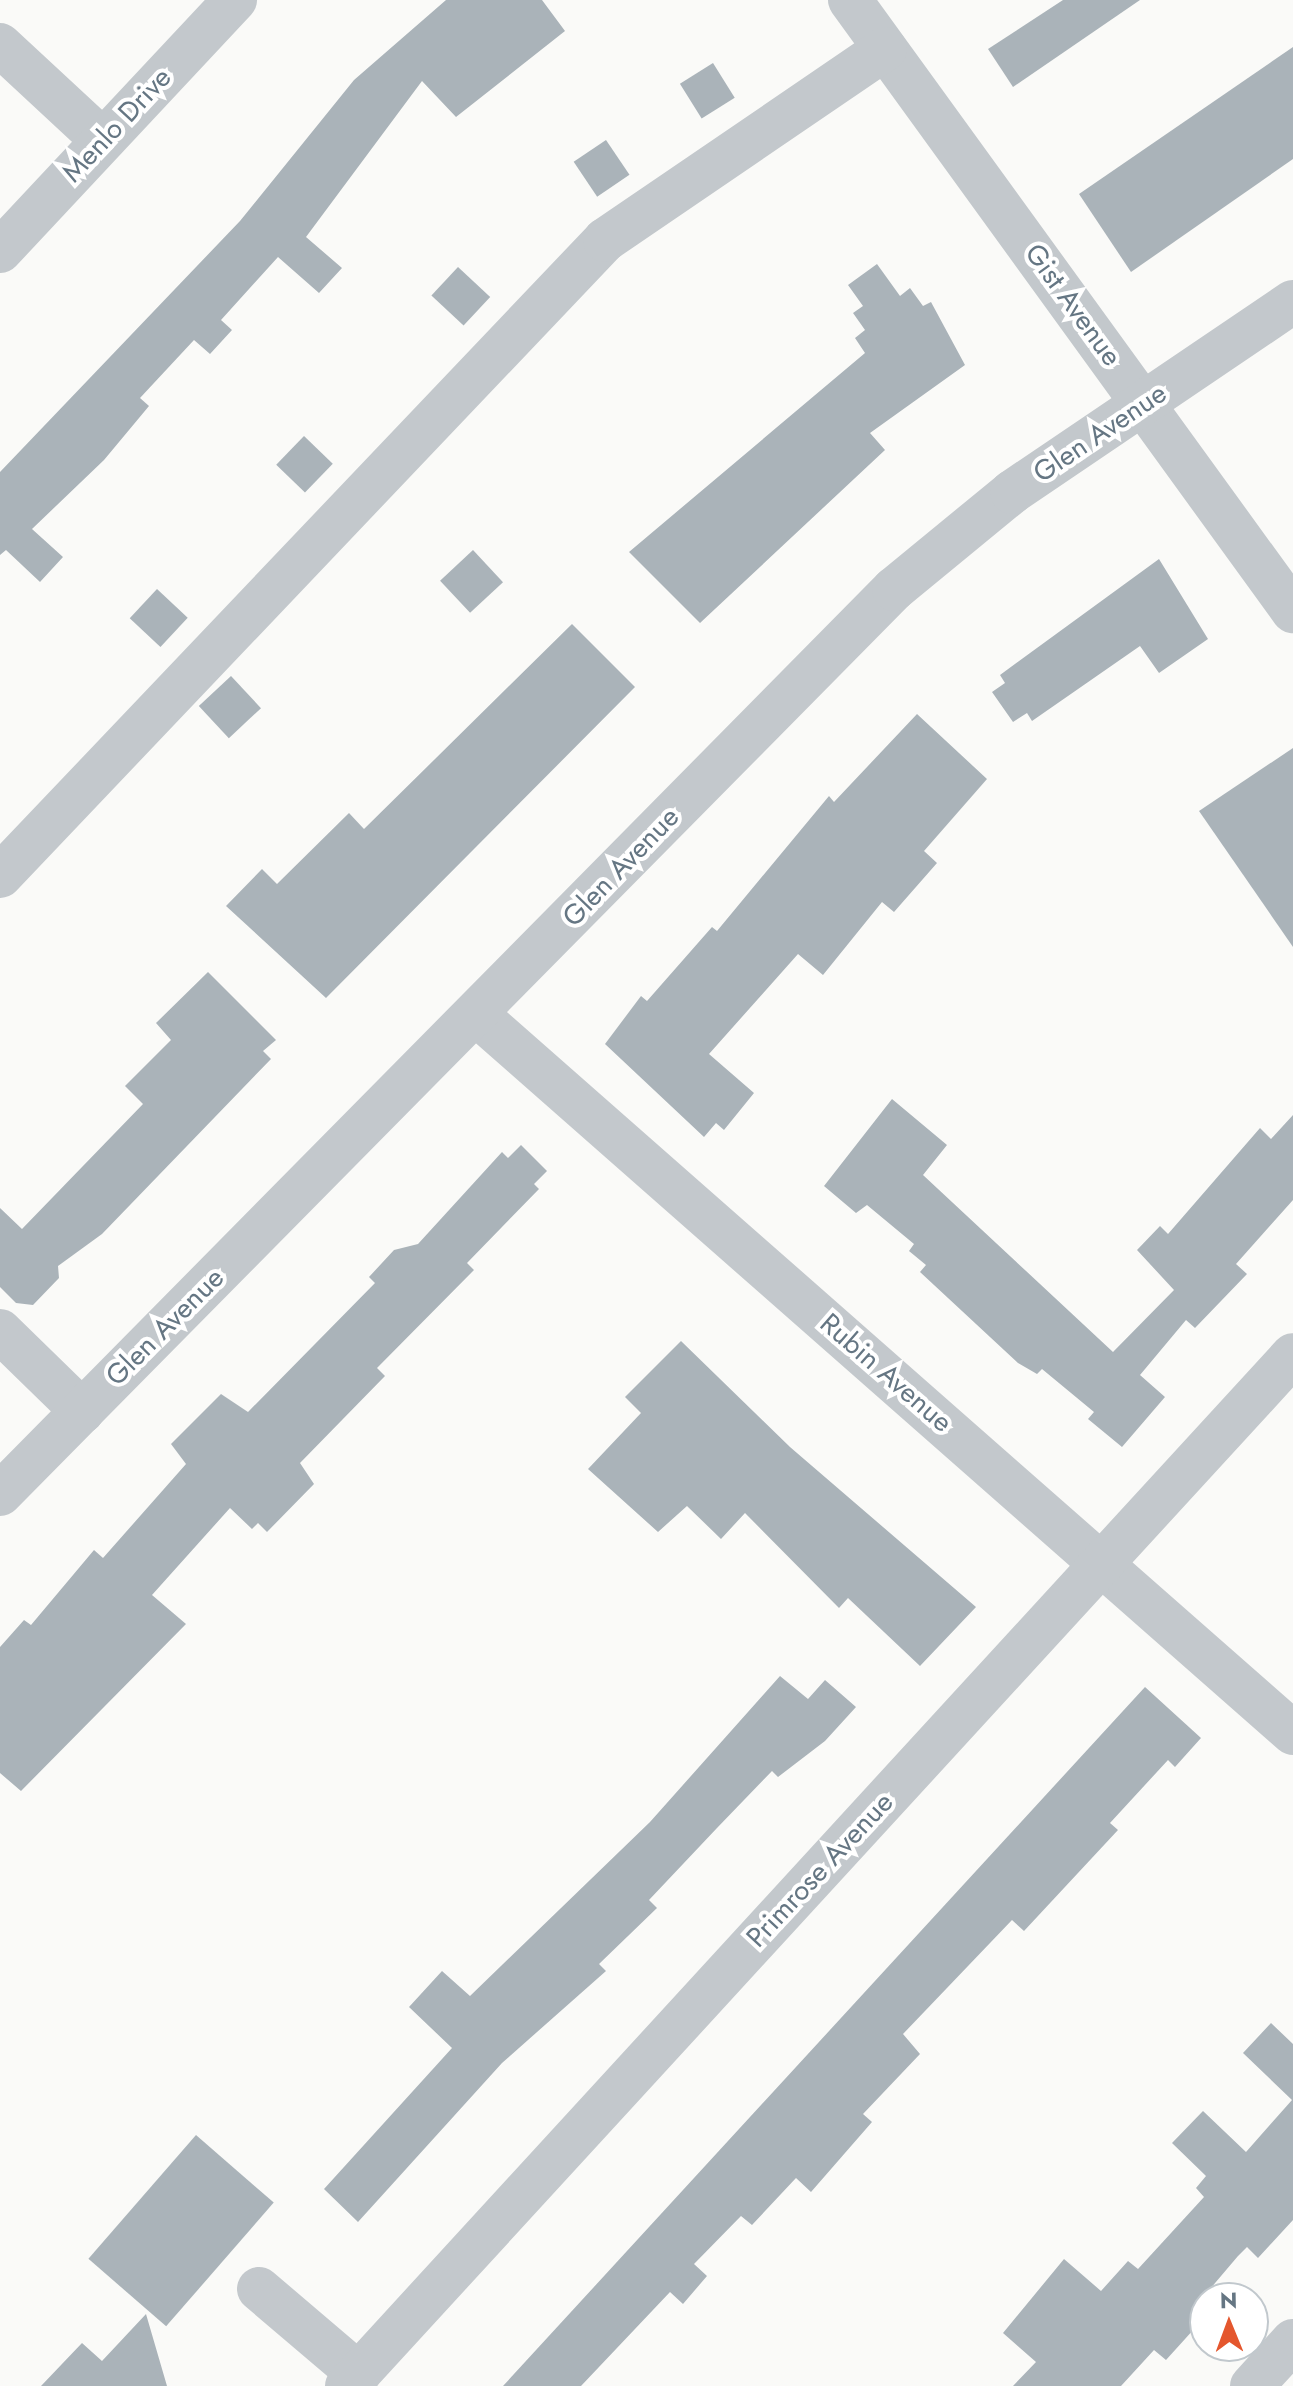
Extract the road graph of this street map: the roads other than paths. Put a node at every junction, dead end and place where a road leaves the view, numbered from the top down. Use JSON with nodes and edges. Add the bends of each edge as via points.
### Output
{"nodes":[{"id":1,"x":235,"y":0,"type":"edge"},
{"id":2,"x":850,"y":0,"type":"edge"},
{"id":3,"x":0,"y":45,"type":"edge"},
{"id":4,"x":885,"y":49,"type":"junction"},
{"id":5,"x":101,"y":139,"type":"junction"},
{"id":6,"x":0,"y":251,"type":"edge"},
{"id":7,"x":1293,"y":302,"type":"edge"},
{"id":8,"x":1145,"y":403,"type":"junction"},
{"id":9,"x":1293,"y":611,"type":"edge"},
{"id":10,"x":0,"y":876,"type":"edge"},
{"id":11,"x":477,"y":1015,"type":"junction"},
{"id":12,"x":0,"y":1331,"type":"edge"},
{"id":13,"x":1293,"y":1355,"type":"edge"},
{"id":14,"x":82,"y":1411,"type":"junction"},
{"id":15,"x":0,"y":1494,"type":"edge"},
{"id":16,"x":1102,"y":1563,"type":"junction"},
{"id":17,"x":1293,"y":1733,"type":"edge"},
{"id":18,"x":259,"y":2289,"type":"dead end"},
{"id":19,"x":1293,"y":2341,"type":"edge"},
{"id":20,"x":353,"y":2380,"type":"edge"},
{"id":21,"x":1252,"y":2386,"type":"edge"}],
"edges":[{"from":1,"to":5,"type":"street","name":"Menlo Drive"},
{"from":2,"to":4,"type":"street","name":"Gist Avenue"},
{"from":3,"to":5,"type":"street"},
{"from":4,"to":8,"type":"street","name":"Gist Avenue"},
{"from":4,"to":10,"type":"street","via":[[605,240]]},
{"from":5,"to":6,"type":"street","name":"Menlo Drive"},
{"from":7,"to":8,"type":"street","name":"Glen Avenue"},
{"from":8,"to":9,"type":"street","name":"Gist Avenue"},
{"from":8,"to":11,"type":"street","name":"Glen Avenue","via":[[1012,492],[894,589]]},
{"from":11,"to":14,"type":"street","name":"Glen Avenue"},
{"from":11,"to":16,"type":"street","name":"Rubin Avenue"},
{"from":12,"to":14,"type":"street"},
{"from":13,"to":16,"type":"street","name":"Primrose Avenue"},
{"from":14,"to":15,"type":"street","name":"Glen Avenue"},
{"from":16,"to":17,"type":"street","name":"Rubin Avenue"},
{"from":16,"to":20,"type":"street","name":"Primrose Avenue"},
{"from":18,"to":20,"type":"street"},
{"from":19,"to":21,"type":"street"}]}
